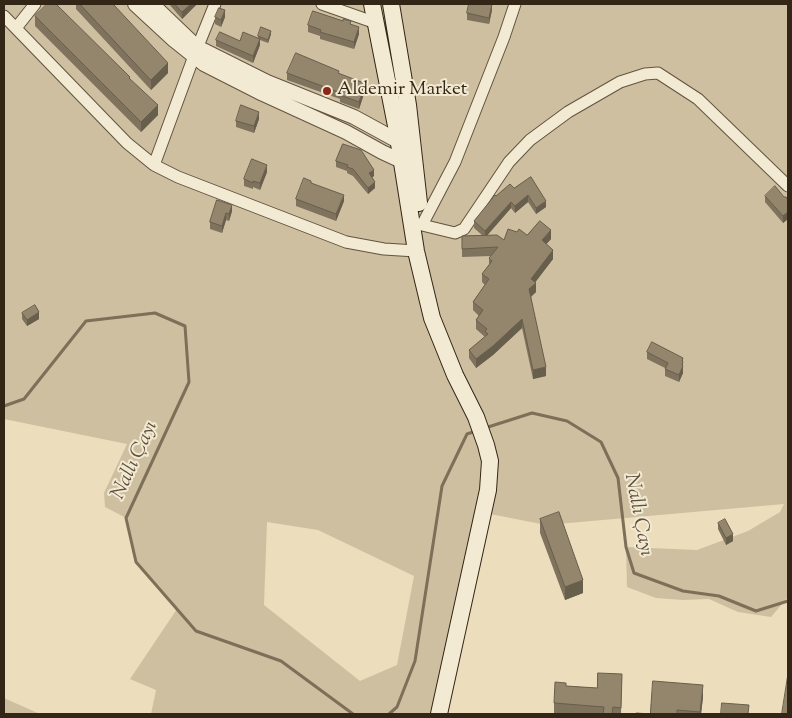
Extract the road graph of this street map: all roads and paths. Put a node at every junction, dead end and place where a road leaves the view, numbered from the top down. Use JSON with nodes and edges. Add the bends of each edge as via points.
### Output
{"nodes":[{"id":1,"x":35,"y":4,"type":"edge"},
{"id":2,"x":135,"y":4,"type":"edge"},
{"id":3,"x":152,"y":4,"type":"edge"},
{"id":4,"x":215,"y":4,"type":"edge"},
{"id":5,"x":322,"y":4,"type":"edge"},
{"id":6,"x":372,"y":4,"type":"edge"},
{"id":7,"x":391,"y":4,"type":"edge"},
{"id":8,"x":515,"y":4,"type":"edge"},
{"id":9,"x":4,"y":16,"type":"edge"},
{"id":10,"x":376,"y":22,"type":"junction"},
{"id":11,"x":16,"y":28,"type":"junction"},
{"id":12,"x":195,"y":51,"type":"junction"},
{"id":13,"x":405,"y":143,"type":"junction"},
{"id":14,"x":408,"y":164,"type":"junction"},
{"id":15,"x":154,"y":165,"type":"junction"},
{"id":16,"x":788,"y":186,"type":"edge"},
{"id":17,"x":422,"y":225,"type":"junction"},
{"id":18,"x":416,"y":251,"type":"junction"},
{"id":19,"x":476,"y":417,"type":"junction"},
{"id":20,"x":439,"y":714,"type":"edge"}],
"edges":[{"from":1,"to":11,"type":"street"},
{"from":2,"to":12,"type":"street","via":[[174,40]]},
{"from":3,"to":12,"type":"street"},
{"from":4,"to":12,"type":"street"},
{"from":5,"to":10,"type":"street"},
{"from":6,"to":10,"type":"main road"},
{"from":7,"to":13,"type":"main road","via":[[408,105]]},
{"from":8,"to":17,"type":"street","via":[[455,162]]},
{"from":9,"to":11,"type":"street"},
{"from":10,"to":13,"type":"main road"},
{"from":11,"to":15,"type":"street","via":[[127,143]]},
{"from":12,"to":13,"type":"street","via":[[354,117]]},
{"from":12,"to":14,"type":"street","via":[[204,64]]},
{"from":12,"to":15,"type":"street"},
{"from":13,"to":14,"type":"main road"},
{"from":14,"to":17,"type":"main road"},
{"from":14,"to":18,"type":"main road"},
{"from":15,"to":18,"type":"street","via":[[346,242]]},
{"from":16,"to":17,"type":"street","via":[[698,99],[658,74],[645,74],[620,82],[576,107],[530,140],[510,162],[464,229],[455,233]]},
{"from":17,"to":19,"type":"main road","via":[[438,305]]},
{"from":18,"to":19,"type":"main road","via":[[432,318],[455,376]]},
{"from":19,"to":20,"type":"main road","via":[[490,461],[488,490]]}]}
